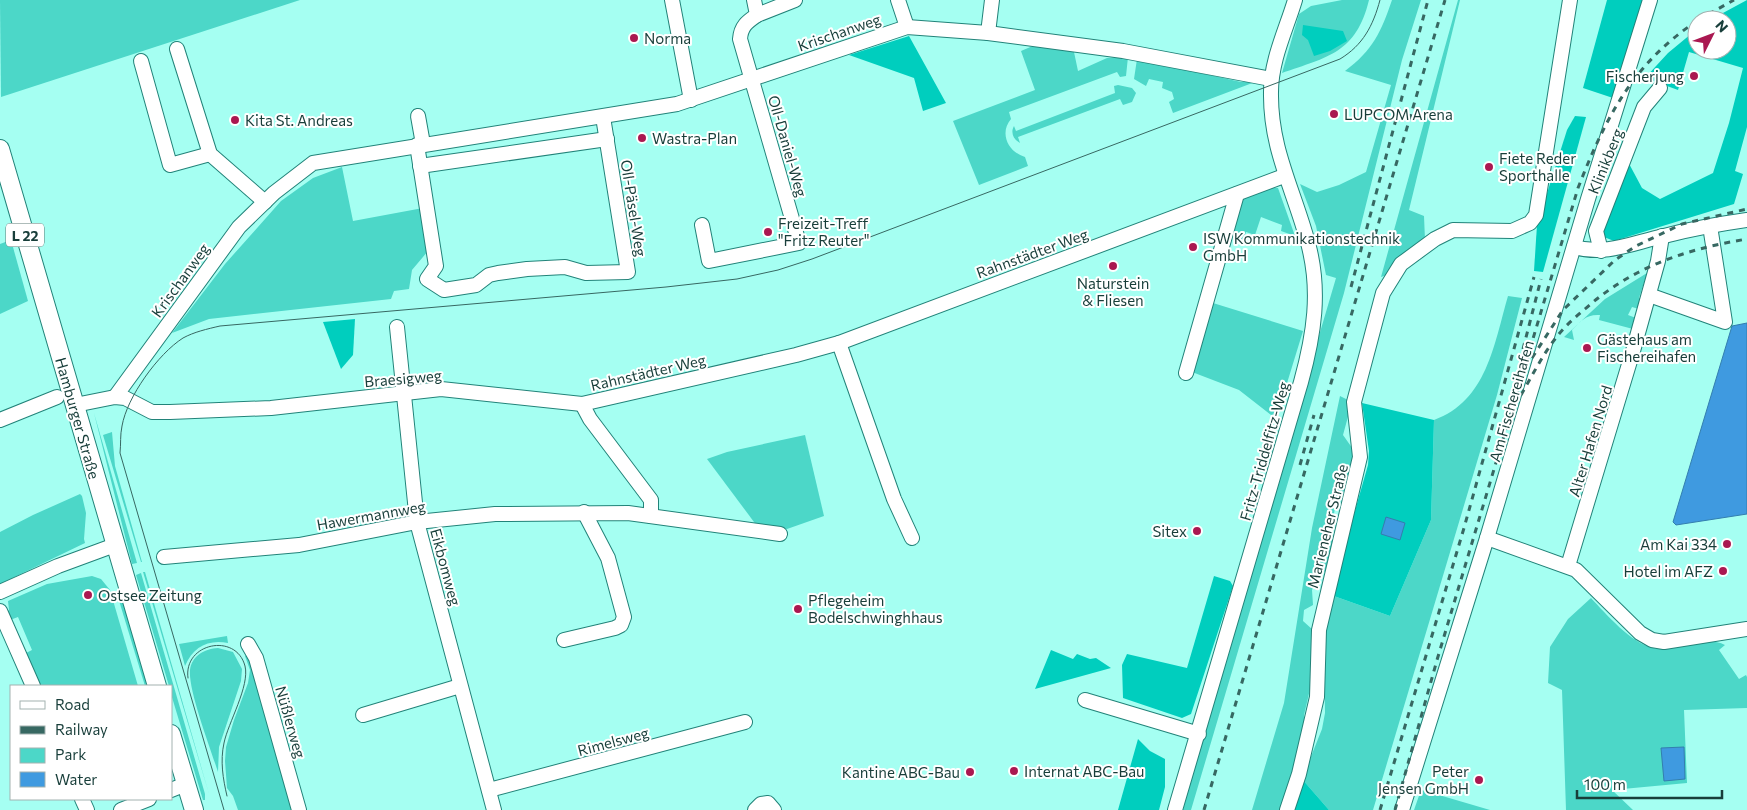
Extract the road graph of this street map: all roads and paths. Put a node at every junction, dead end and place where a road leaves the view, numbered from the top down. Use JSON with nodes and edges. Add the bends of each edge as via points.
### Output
{"nodes":[{"id":1,"x":672,"y":0,"type":"edge"},
{"id":2,"x":754,"y":0,"type":"edge"},
{"id":3,"x":795,"y":0,"type":"edge"},
{"id":4,"x":898,"y":0,"type":"edge"},
{"id":5,"x":992,"y":0,"type":"edge"},
{"id":6,"x":1295,"y":0,"type":"edge"},
{"id":7,"x":1570,"y":0,"type":"edge"},
{"id":8,"x":1650,"y":0,"type":"edge"},
{"id":9,"x":757,"y":16,"type":"junction"},
{"id":10,"x":907,"y":27,"type":"junction"},
{"id":11,"x":988,"y":33,"type":"junction"},
{"id":12,"x":177,"y":49,"type":"dead end"},
{"id":13,"x":141,"y":61,"type":"dead end"},
{"id":14,"x":751,"y":79,"type":"junction"},
{"id":15,"x":1271,"y":79,"type":"junction"},
{"id":16,"x":1660,"y":88,"type":"dead end"},
{"id":17,"x":690,"y":100,"type":"junction"},
{"id":18,"x":418,"y":116,"type":"dead end"},
{"id":19,"x":602,"y":117,"type":"junction"},
{"id":20,"x":607,"y":138,"type":"junction"},
{"id":21,"x":420,"y":144,"type":"junction"},
{"id":22,"x":0,"y":149,"type":"edge"},
{"id":23,"x":210,"y":154,"type":"junction"},
{"id":24,"x":420,"y":166,"type":"junction"},
{"id":25,"x":1284,"y":176,"type":"junction"},
{"id":26,"x":1237,"y":194,"type":"junction"},
{"id":27,"x":265,"y":202,"type":"junction"},
{"id":28,"x":1747,"y":220,"type":"edge"},
{"id":29,"x":702,"y":225,"type":"dead end"},
{"id":30,"x":1710,"y":226,"type":"junction"},
{"id":31,"x":1662,"y":236,"type":"junction"},
{"id":32,"x":1574,"y":247,"type":"junction"},
{"id":33,"x":1601,"y":251,"type":"junction"},
{"id":34,"x":1649,"y":295,"type":"junction"},
{"id":35,"x":397,"y":326,"type":"dead end"},
{"id":36,"x":839,"y":343,"type":"junction"},
{"id":37,"x":1186,"y":373,"type":"dead end"},
{"id":38,"x":404,"y":393,"type":"junction"},
{"id":39,"x":57,"y":397,"type":"dead end"},
{"id":40,"x":115,"y":397,"type":"junction"},
{"id":41,"x":582,"y":404,"type":"junction"},
{"id":42,"x":75,"y":405,"type":"junction"},
{"id":43,"x":0,"y":420,"type":"edge"},
{"id":44,"x":584,"y":512,"type":"junction"},
{"id":45,"x":651,"y":516,"type":"junction"},
{"id":46,"x":417,"y":522,"type":"junction"},
{"id":47,"x":780,"y":534,"type":"dead end"},
{"id":48,"x":912,"y":538,"type":"dead end"},
{"id":49,"x":1487,"y":538,"type":"junction"},
{"id":50,"x":115,"y":545,"type":"junction"},
{"id":51,"x":164,"y":558,"type":"dead end"},
{"id":52,"x":1568,"y":566,"type":"junction"},
{"id":53,"x":0,"y":592,"type":"edge"},
{"id":54,"x":1,"y":612,"type":"edge"},
{"id":55,"x":1747,"y":629,"type":"edge"},
{"id":56,"x":564,"y":640,"type":"dead end"},
{"id":57,"x":248,"y":644,"type":"dead end"},
{"id":58,"x":33,"y":685,"type":"edge"},
{"id":59,"x":157,"y":685,"type":"edge"},
{"id":60,"x":460,"y":686,"type":"junction"},
{"id":61,"x":1085,"y":700,"type":"dead end"},
{"id":62,"x":363,"y":715,"type":"dead end"},
{"id":63,"x":745,"y":722,"type":"dead end"},
{"id":64,"x":1199,"y":734,"type":"junction"},
{"id":65,"x":172,"y":741,"type":"edge"},
{"id":66,"x":179,"y":787,"type":"edge"},
{"id":67,"x":489,"y":790,"type":"junction"},
{"id":68,"x":146,"y":800,"type":"edge"},
{"id":69,"x":121,"y":810,"type":"edge"},
{"id":70,"x":194,"y":810,"type":"edge"},
{"id":71,"x":299,"y":810,"type":"edge"},
{"id":72,"x":494,"y":810,"type":"edge"},
{"id":73,"x":756,"y":810,"type":"edge"},
{"id":74,"x":774,"y":810,"type":"edge"},
{"id":75,"x":1175,"y":810,"type":"edge"},
{"id":76,"x":1287,"y":810,"type":"edge"},
{"id":77,"x":1402,"y":810,"type":"edge"}],
"edges":[{"from":1,"to":17,"type":"street"},
{"from":2,"to":9,"type":"street"},
{"from":3,"to":9,"type":"street"},
{"from":4,"to":10,"type":"street"},
{"from":5,"to":11,"type":"street"},
{"from":6,"to":15,"type":"street","name":"Fritz-Triddelfitz-Weg"},
{"from":7,"to":76,"type":"street","name":"Marieneher Straße","via":[[1536,215],[1530,223],[1512,231],[1452,230],[1401,264],[1383,292],[1354,402],[1360,457],[1318,630],[1317,697]]},
{"from":8,"to":32,"type":"street","name":"Am Fischereihafen"},
{"from":9,"to":14,"type":"street","name":"Oll-Daniel-Weg","via":[[745,23],[740,39]]},
{"from":10,"to":11,"type":"street","name":"Krischanweg"},
{"from":10,"to":14,"type":"street","name":"Krischanweg"},
{"from":11,"to":15,"type":"street","name":"Krischanweg","via":[[1123,51]]},
{"from":12,"to":23,"type":"street"},
{"from":13,"to":23,"type":"street","via":[[170,165]]},
{"from":14,"to":17,"type":"street","name":"Krischanweg"},
{"from":14,"to":29,"type":"street","name":"Oll-Daniel-Weg","via":[[799,243],[709,261]]},
{"from":15,"to":25,"type":"street","name":"Fritz-Triddelfitz-Weg","via":[[1274,135]]},
{"from":16,"to":33,"type":"street","name":"Klinikberg","via":[[1644,107],[1596,231]]},
{"from":17,"to":19,"type":"street","name":"Krischanweg"},
{"from":18,"to":21,"type":"street"},
{"from":19,"to":20,"type":"street","name":"Oll-Päsel-Weg"},
{"from":19,"to":21,"type":"street","name":"Krischanweg"},
{"from":20,"to":24,"type":"street"},
{"from":20,"to":24,"type":"street","name":"Oll-Päsel-Weg","via":[[628,272],[586,273],[565,267],[527,270],[489,275],[476,285],[444,290],[427,279],[436,266]]},
{"from":21,"to":24,"type":"street"},
{"from":21,"to":27,"type":"street","name":"Krischanweg","via":[[319,155]]},
{"from":22,"to":42,"type":"main road","name":"Hamburger Straße","number":"L 22"},
{"from":23,"to":27,"type":"street"},
{"from":25,"to":26,"type":"street","name":"Rahnstädter Weg"},
{"from":25,"to":64,"type":"street","name":"Fritz-Triddelfitz-Weg","via":[[1310,251],[1316,292],[1315,318],[1301,382]]},
{"from":26,"to":36,"type":"street","name":"Rahnstädter Weg"},
{"from":26,"to":37,"type":"street"},
{"from":27,"to":40,"type":"street","name":"Krischanweg","via":[[227,242]]},
{"from":28,"to":30,"type":"street"},
{"from":30,"to":31,"type":"street"},
{"from":30,"to":34,"type":"street","via":[[1725,322]]},
{"from":31,"to":33,"type":"street","via":[[1616,250]]},
{"from":31,"to":34,"type":"street","name":"Alter Hafen Nord"},
{"from":32,"to":33,"type":"street"},
{"from":32,"to":49,"type":"street","name":"Am Fischereihafen"},
{"from":34,"to":52,"type":"street","name":"Alter Hafen Nord"},
{"from":35,"to":38,"type":"street","name":"Eikbomweg"},
{"from":36,"to":41,"type":"street","name":"Rahnstädter Weg"},
{"from":36,"to":48,"type":"street","via":[[894,499]]},
{"from":38,"to":40,"type":"street","name":"Braesigweg","via":[[271,408],[152,412],[125,398]]},
{"from":38,"to":41,"type":"street","name":"Braesigweg","via":[[441,389]]},
{"from":38,"to":46,"type":"street","name":"Eikbomweg"},
{"from":39,"to":43,"type":"street"},
{"from":40,"to":42,"type":"street"},
{"from":41,"to":45,"type":"street","via":[[651,500]]},
{"from":42,"to":50,"type":"main road","name":"Hamburger Straße","number":"L 22"},
{"from":44,"to":45,"type":"street","name":"Hawermannweg"},
{"from":44,"to":46,"type":"street","name":"Hawermannweg","via":[[495,514]]},
{"from":44,"to":56,"type":"street","via":[[608,558],[624,617],[622,625],[615,628]]},
{"from":45,"to":47,"type":"street","name":"Hawermannweg"},
{"from":46,"to":51,"type":"street","name":"Hawermannweg","via":[[299,545]]},
{"from":46,"to":60,"type":"street","name":"Eikbomweg"},
{"from":49,"to":52,"type":"street"},
{"from":49,"to":77,"type":"street","name":"Am Fischereihafen"},
{"from":50,"to":53,"type":"street"},
{"from":50,"to":59,"type":"main road","name":"Hamburger Straße","number":"L 22"},
{"from":52,"to":55,"type":"street","via":[[1588,579],[1630,623],[1652,640],[1664,642]]},
{"from":54,"to":58,"type":"street"},
{"from":57,"to":71,"type":"street","name":"Nüßlerweg","via":[[256,658]]},
{"from":60,"to":62,"type":"street"},
{"from":60,"to":67,"type":"street","name":"Eikbomweg"},
{"from":61,"to":64,"type":"street"},
{"from":63,"to":67,"type":"street","name":"Rimelsweg"},
{"from":64,"to":75,"type":"street","name":"Fritz-Triddelfitz-Weg"},
{"from":65,"to":66,"type":"main road"},
{"from":66,"to":70,"type":"main road"},
{"from":67,"to":72,"type":"street","name":"Eikbomweg"},
{"from":68,"to":69,"type":"street"},
{"from":73,"to":74,"type":"street","via":[[761,804],[768,803]]}]}
